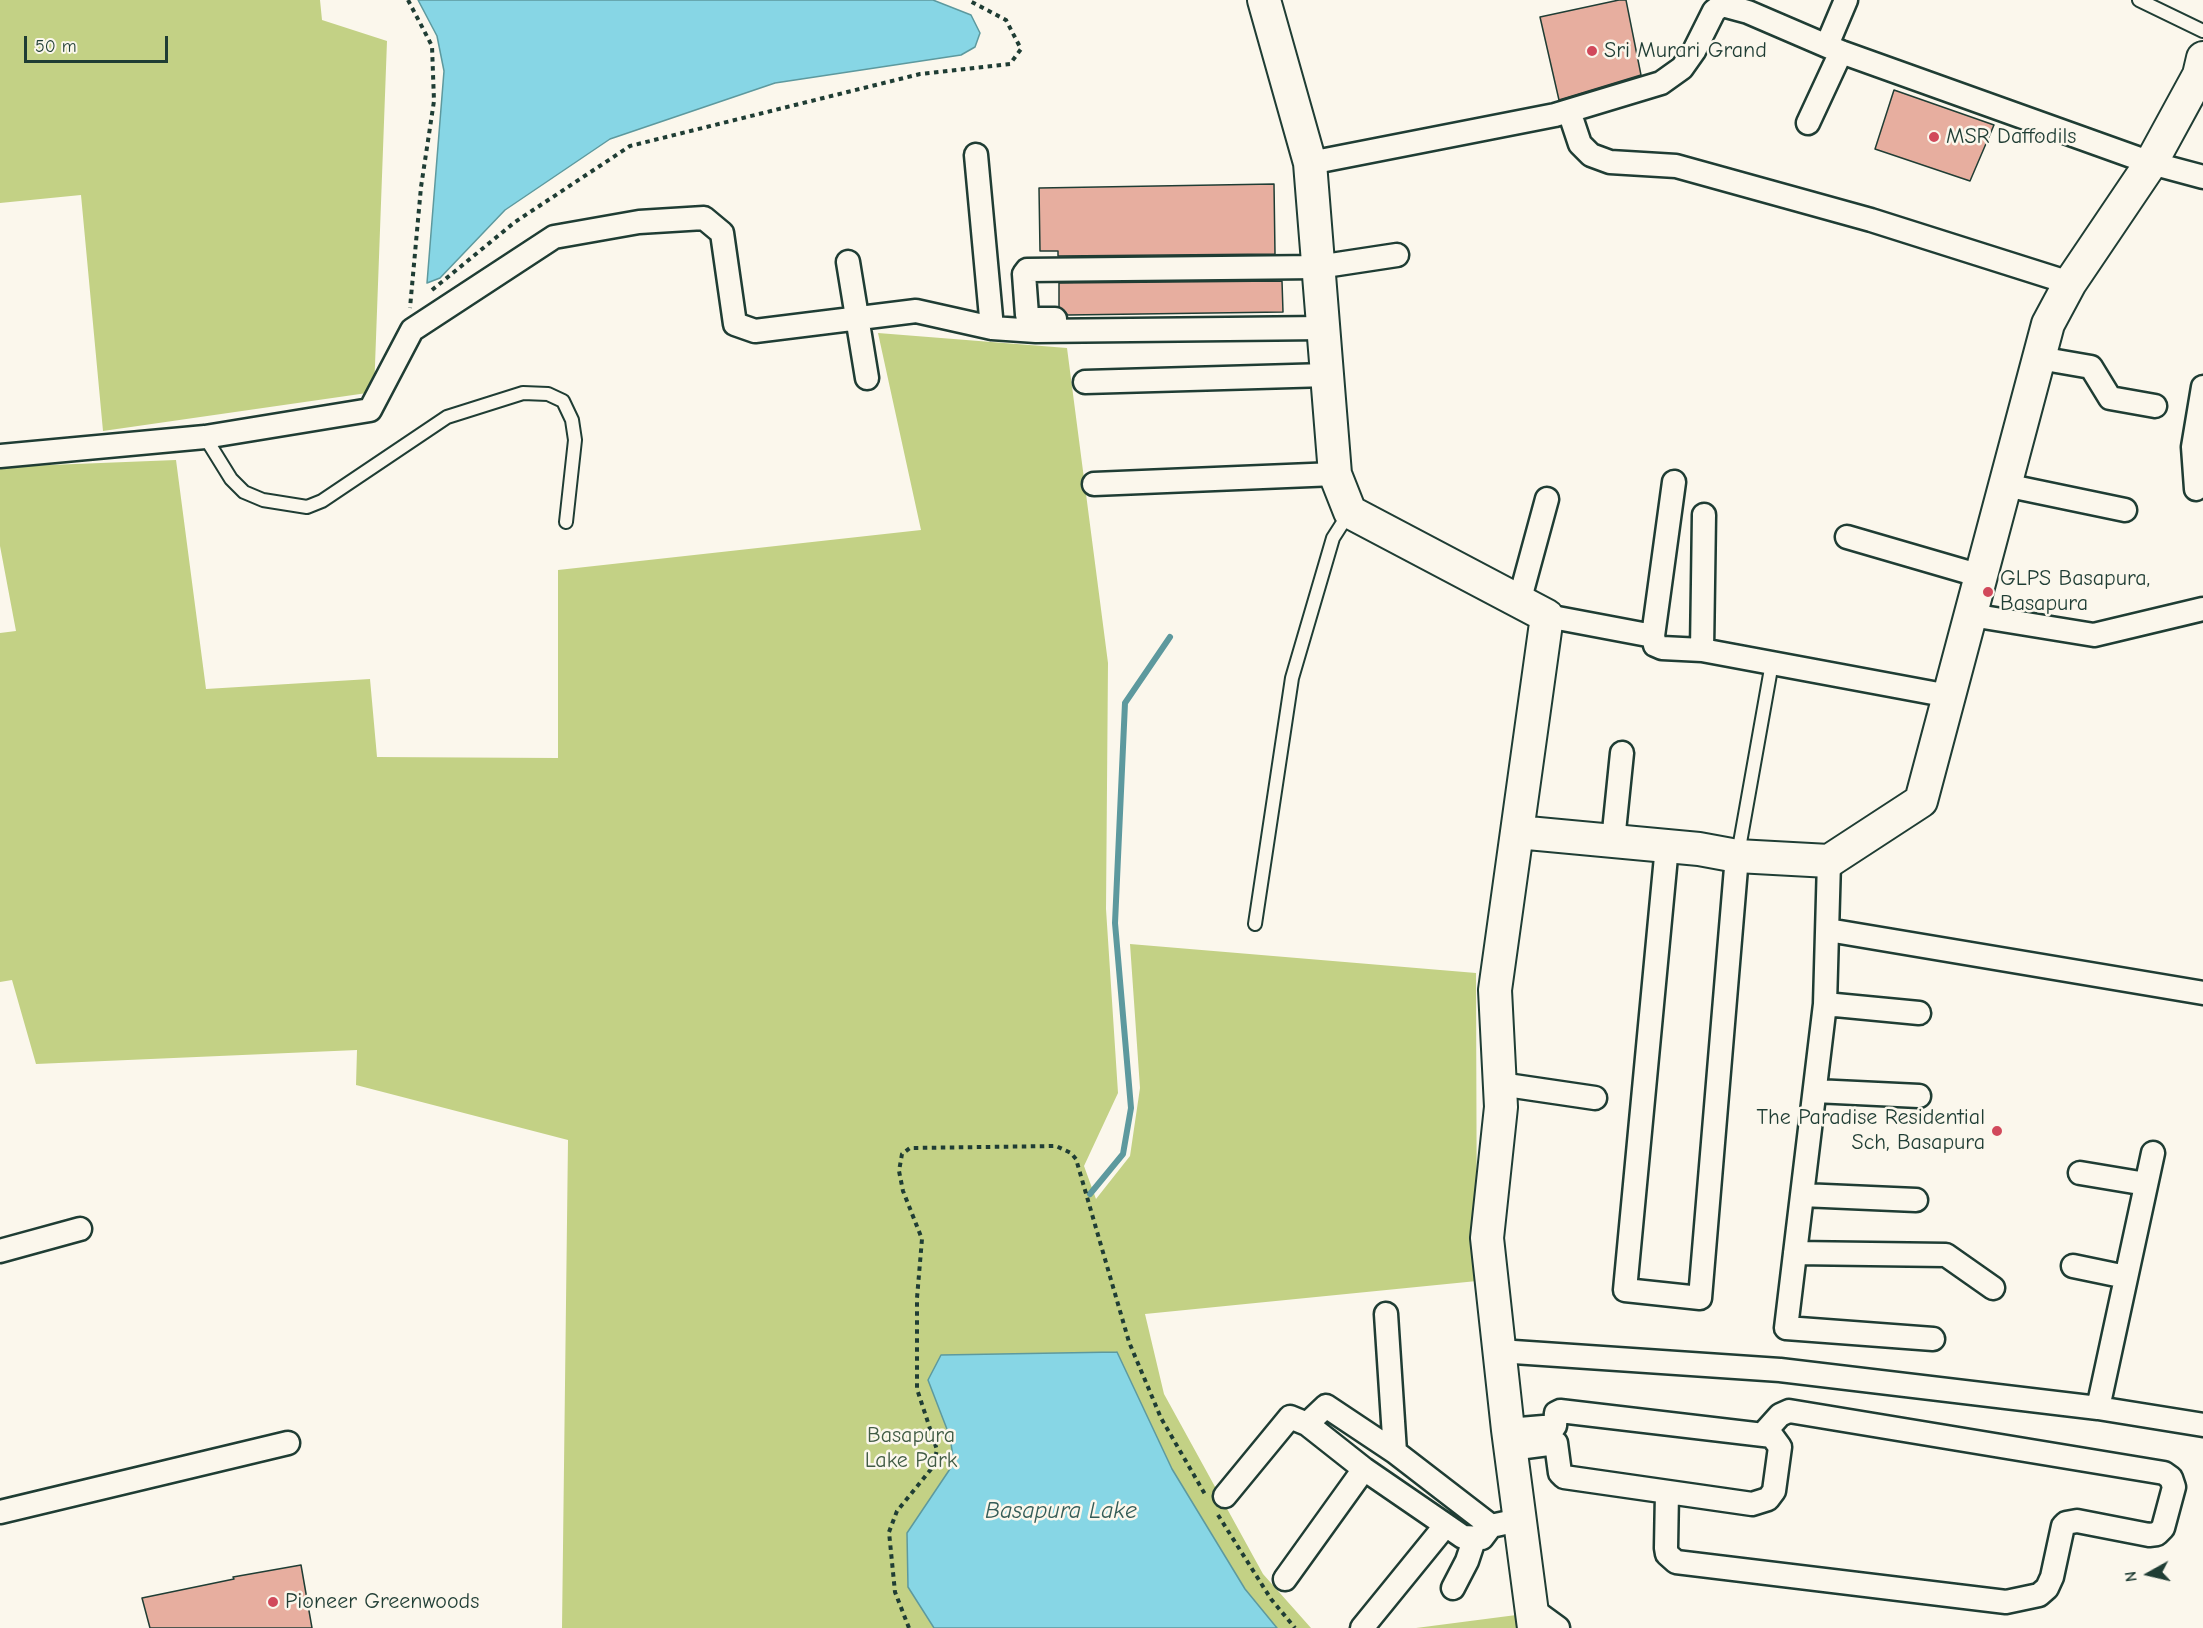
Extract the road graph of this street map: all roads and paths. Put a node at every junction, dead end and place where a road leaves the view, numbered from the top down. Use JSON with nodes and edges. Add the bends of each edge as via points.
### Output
{"nodes":[{"id":1,"x":408,"y":0,"type":"edge"},
{"id":2,"x":968,"y":0,"type":"edge"},
{"id":3,"x":1264,"y":0,"type":"edge"},
{"id":4,"x":1846,"y":0,"type":"edge"},
{"id":5,"x":2139,"y":0,"type":"edge"},
{"id":6,"x":2203,"y":31,"type":"edge"},
{"id":7,"x":1834,"y":48,"type":"junction"},
{"id":8,"x":2202,"y":69,"type":"edge"},
{"id":9,"x":1569,"y":111,"type":"junction"},
{"id":10,"x":1808,"y":123,"type":"dead end"},
{"id":11,"x":976,"y":154,"type":"dead end"},
{"id":12,"x":1310,"y":163,"type":"junction"},
{"id":13,"x":2151,"y":163,"type":"junction"},
{"id":14,"x":2203,"y":177,"type":"edge"},
{"id":15,"x":1397,"y":255,"type":"dead end"},
{"id":16,"x":848,"y":262,"type":"dead end"},
{"id":17,"x":1318,"y":267,"type":"junction"},
{"id":18,"x":2070,"y":283,"type":"junction"},
{"id":19,"x":428,"y":294,"type":"dead end"},
{"id":20,"x":419,"y":301,"type":"dead end"},
{"id":21,"x":858,"y":317,"type":"junction"},
{"id":22,"x":411,"y":319,"type":"junction"},
{"id":23,"x":1322,"y":322,"type":"junction"},
{"id":24,"x":992,"y":328,"type":"junction"},
{"id":25,"x":2039,"y":358,"type":"junction"},
{"id":26,"x":1327,"y":375,"type":"junction"},
{"id":27,"x":867,"y":378,"type":"dead end"},
{"id":28,"x":1085,"y":382,"type":"dead end"},
{"id":29,"x":2203,"y":387,"type":"edge"},
{"id":30,"x":2155,"y":406,"type":"dead end"},
{"id":31,"x":205,"y":437,"type":"junction"},
{"id":32,"x":0,"y":456,"type":"edge"},
{"id":33,"x":1335,"y":474,"type":"junction"},
{"id":34,"x":1674,"y":482,"type":"dead end"},
{"id":35,"x":1094,"y":484,"type":"dead end"},
{"id":36,"x":2005,"y":486,"type":"junction"},
{"id":37,"x":2196,"y":489,"type":"dead end"},
{"id":38,"x":1547,"y":499,"type":"dead end"},
{"id":39,"x":2125,"y":510,"type":"dead end"},
{"id":40,"x":1350,"y":512,"type":"junction"},
{"id":41,"x":1704,"y":515,"type":"dead end"},
{"id":42,"x":566,"y":522,"type":"dead end"},
{"id":43,"x":1847,"y":537,"type":"dead end"},
{"id":44,"x":1981,"y":576,"type":"junction"},
{"id":45,"x":1519,"y":602,"type":"junction"},
{"id":46,"x":2203,"y":609,"type":"edge"},
{"id":47,"x":1971,"y":615,"type":"junction"},
{"id":48,"x":1547,"y":616,"type":"junction"},
{"id":49,"x":1653,"y":636,"type":"junction"},
{"id":50,"x":1702,"y":650,"type":"junction"},
{"id":51,"x":1772,"y":663,"type":"junction"},
{"id":52,"x":1949,"y":696,"type":"junction"},
{"id":53,"x":1622,"y":753,"type":"dead end"},
{"id":54,"x":1517,"y":832,"type":"junction"},
{"id":55,"x":1613,"y":841,"type":"junction"},
{"id":56,"x":1667,"y":846,"type":"junction"},
{"id":57,"x":1737,"y":856,"type":"junction"},
{"id":58,"x":1829,"y":861,"type":"junction"},
{"id":59,"x":1255,"y":924,"type":"dead end"},
{"id":60,"x":1828,"y":930,"type":"junction"},
{"id":61,"x":2203,"y":993,"type":"edge"},
{"id":62,"x":1825,"y":1004,"type":"junction"},
{"id":63,"x":1919,"y":1013,"type":"dead end"},
{"id":64,"x":1500,"y":1084,"type":"junction"},
{"id":65,"x":1815,"y":1091,"type":"junction"},
{"id":66,"x":1919,"y":1096,"type":"dead end"},
{"id":67,"x":1595,"y":1098,"type":"dead end"},
{"id":68,"x":2153,"y":1153,"type":"dead end"},
{"id":69,"x":2080,"y":1173,"type":"dead end"},
{"id":70,"x":2146,"y":1184,"type":"junction"},
{"id":71,"x":1802,"y":1195,"type":"junction"},
{"id":72,"x":1916,"y":1200,"type":"dead end"},
{"id":73,"x":80,"y":1229,"type":"dead end"},
{"id":74,"x":0,"y":1251,"type":"edge"},
{"id":75,"x":1795,"y":1253,"type":"junction"},
{"id":76,"x":2073,"y":1266,"type":"dead end"},
{"id":77,"x":2126,"y":1277,"type":"junction"},
{"id":78,"x":1993,"y":1288,"type":"dead end"},
{"id":79,"x":1386,"y":1314,"type":"dead end"},
{"id":80,"x":1934,"y":1340,"type":"dead end"},
{"id":81,"x":1498,"y":1351,"type":"junction"},
{"id":82,"x":2098,"y":1408,"type":"junction"},
{"id":83,"x":1307,"y":1424,"type":"junction"},
{"id":84,"x":2203,"y":1425,"type":"edge"},
{"id":85,"x":1556,"y":1435,"type":"junction"},
{"id":86,"x":1762,"y":1435,"type":"junction"},
{"id":87,"x":1509,"y":1439,"type":"junction"},
{"id":88,"x":288,"y":1443,"type":"dead end"},
{"id":89,"x":1395,"y":1452,"type":"junction"},
{"id":90,"x":1364,"y":1470,"type":"junction"},
{"id":91,"x":1667,"y":1492,"type":"junction"},
{"id":92,"x":1216,"y":1502,"type":"junction"},
{"id":93,"x":0,"y":1512,"type":"edge"},
{"id":94,"x":1445,"y":1526,"type":"junction"},
{"id":95,"x":1495,"y":1528,"type":"junction"},
{"id":96,"x":1285,"y":1579,"type":"dead end"},
{"id":97,"x":1453,"y":1588,"type":"dead end"},
{"id":98,"x":1533,"y":1619,"type":"edge"},
{"id":99,"x":909,"y":1628,"type":"edge"},
{"id":100,"x":1294,"y":1628,"type":"edge"},
{"id":101,"x":1362,"y":1628,"type":"edge"},
{"id":102,"x":1558,"y":1628,"type":"edge"}],
"edges":[{"from":1,"to":22,"type":"path","via":[[432,46],[434,101],[421,187]]},
{"from":2,"to":19,"type":"path","via":[[1006,20],[1021,50],[1010,64],[920,74],[630,146],[515,222]]},
{"from":3,"to":12,"type":"street"},
{"from":4,"to":7,"type":"street"},
{"from":5,"to":6,"type":"lane"},
{"from":7,"to":9,"type":"street","via":[[1722,5],[1714,11],[1694,51],[1675,75],[1661,83]]},
{"from":7,"to":10,"type":"street"},
{"from":7,"to":13,"type":"street"},
{"from":8,"to":13,"type":"street"},
{"from":9,"to":12,"type":"street"},
{"from":9,"to":18,"type":"street","via":[[1580,144],[1591,155],[1610,162],[1676,166],[1871,220]]},
{"from":11,"to":24,"type":"street"},
{"from":12,"to":17,"type":"street"},
{"from":13,"to":14,"type":"street"},
{"from":13,"to":18,"type":"street"},
{"from":15,"to":17,"type":"street"},
{"from":16,"to":21,"type":"street"},
{"from":17,"to":23,"type":"street"},
{"from":17,"to":23,"type":"street","via":[[1032,269],[1024,274],[1026,311],[1031,319]]},
{"from":18,"to":25,"type":"street","via":[[2048,324]]},
{"from":20,"to":22,"type":"path"},
{"from":21,"to":22,"type":"street","via":[[755,331],[735,324],[722,233],[704,218],[639,222],[554,237]]},
{"from":21,"to":24,"type":"street","via":[[916,311]]},
{"from":21,"to":27,"type":"street"},
{"from":22,"to":31,"type":"street","via":[[370,410]]},
{"from":23,"to":24,"type":"street","via":[[1126,331]]},
{"from":23,"to":26,"type":"street"},
{"from":25,"to":30,"type":"street","via":[[2091,367],[2110,398]]},
{"from":25,"to":36,"type":"street"},
{"from":26,"to":28,"type":"street"},
{"from":26,"to":33,"type":"street"},
{"from":29,"to":37,"type":"street","via":[[2193,447]]},
{"from":31,"to":32,"type":"street"},
{"from":31,"to":42,"type":"lane","via":[[231,479],[244,492],[263,500],[307,507],[322,501],[447,417],[523,393],[548,394],[563,401],[574,430]]},
{"from":33,"to":35,"type":"street"},
{"from":33,"to":40,"type":"street"},
{"from":34,"to":49,"type":"street"},
{"from":36,"to":39,"type":"street"},
{"from":36,"to":44,"type":"street"},
{"from":38,"to":45,"type":"street"},
{"from":40,"to":45,"type":"street"},
{"from":40,"to":59,"type":"lane","via":[[1333,538],[1292,678]]},
{"from":41,"to":50,"type":"street"},
{"from":43,"to":44,"type":"street"},
{"from":44,"to":47,"type":"street"},
{"from":45,"to":48,"type":"street"},
{"from":46,"to":47,"type":"street","via":[[2094,635]]},
{"from":47,"to":52,"type":"street"},
{"from":48,"to":49,"type":"street"},
{"from":48,"to":54,"type":"street"},
{"from":49,"to":50,"type":"street","via":[[1655,645],[1662,648]]},
{"from":50,"to":51,"type":"street"},
{"from":51,"to":52,"type":"street"},
{"from":51,"to":57,"type":"lane"},
{"from":52,"to":58,"type":"street","via":[[1921,801]]},
{"from":53,"to":55,"type":"street"},
{"from":54,"to":55,"type":"street"},
{"from":54,"to":64,"type":"street","via":[[1496,990]]},
{"from":55,"to":56,"type":"street"},
{"from":56,"to":57,"type":"street"},
{"from":56,"to":57,"type":"street","via":[[1625,1290],[1700,1298]]},
{"from":57,"to":58,"type":"street"},
{"from":58,"to":60,"type":"street"},
{"from":60,"to":61,"type":"street"},
{"from":60,"to":62,"type":"street"},
{"from":62,"to":63,"type":"street"},
{"from":62,"to":65,"type":"street"},
{"from":64,"to":67,"type":"street"},
{"from":64,"to":81,"type":"street","via":[[1487,1238]]},
{"from":65,"to":66,"type":"street"},
{"from":65,"to":71,"type":"street"},
{"from":68,"to":70,"type":"street"},
{"from":69,"to":70,"type":"street"},
{"from":70,"to":77,"type":"street"},
{"from":71,"to":72,"type":"street"},
{"from":71,"to":75,"type":"street"},
{"from":73,"to":74,"type":"street"},
{"from":75,"to":78,"type":"street","via":[[1946,1255]]},
{"from":75,"to":80,"type":"street","via":[[1786,1328]]},
{"from":76,"to":77,"type":"street"},
{"from":77,"to":82,"type":"street"},
{"from":79,"to":89,"type":"street"},
{"from":81,"to":82,"type":"street","via":[[1780,1370]]},
{"from":81,"to":87,"type":"street"},
{"from":82,"to":84,"type":"street"},
{"from":83,"to":89,"type":"street","via":[[1326,1406]]},
{"from":83,"to":90,"type":"street"},
{"from":83,"to":92,"type":"street","via":[[1290,1417]]},
{"from":85,"to":86,"type":"street","via":[[1559,1411]]},
{"from":85,"to":87,"type":"street"},
{"from":85,"to":91,"type":"street","via":[[1560,1473],[1564,1477]]},
{"from":86,"to":91,"type":"street","via":[[1772,1436],[1780,1447],[1776,1483],[1768,1498],[1752,1504]]},
{"from":86,"to":91,"type":"street","via":[[1789,1411],[2164,1473],[2174,1487],[2163,1528],[2157,1534],[2077,1521],[2066,1523],[2047,1588],[2039,1595],[2006,1602],[1676,1562],[1666,1548]]},
{"from":87,"to":95,"type":"street"},
{"from":88,"to":93,"type":"street"},
{"from":89,"to":95,"type":"street"},
{"from":90,"to":94,"type":"street"},
{"from":90,"to":96,"type":"street"},
{"from":92,"to":99,"type":"path","via":[[1161,1418],[1129,1342],[1076,1159],[1071,1153],[1056,1146],[910,1148],[902,1154],[899,1171],[922,1239],[916,1298],[917,1389],[937,1450],[932,1468],[897,1512],[890,1532],[895,1592]]},
{"from":92,"to":100,"type":"path","via":[[1271,1599]]},
{"from":94,"to":95,"type":"street","via":[[1463,1537]]},
{"from":94,"to":101,"type":"street"},
{"from":95,"to":97,"type":"street","via":[[1467,1561]]},
{"from":95,"to":98,"type":"street"},
{"from":98,"to":102,"type":"street"}]}
